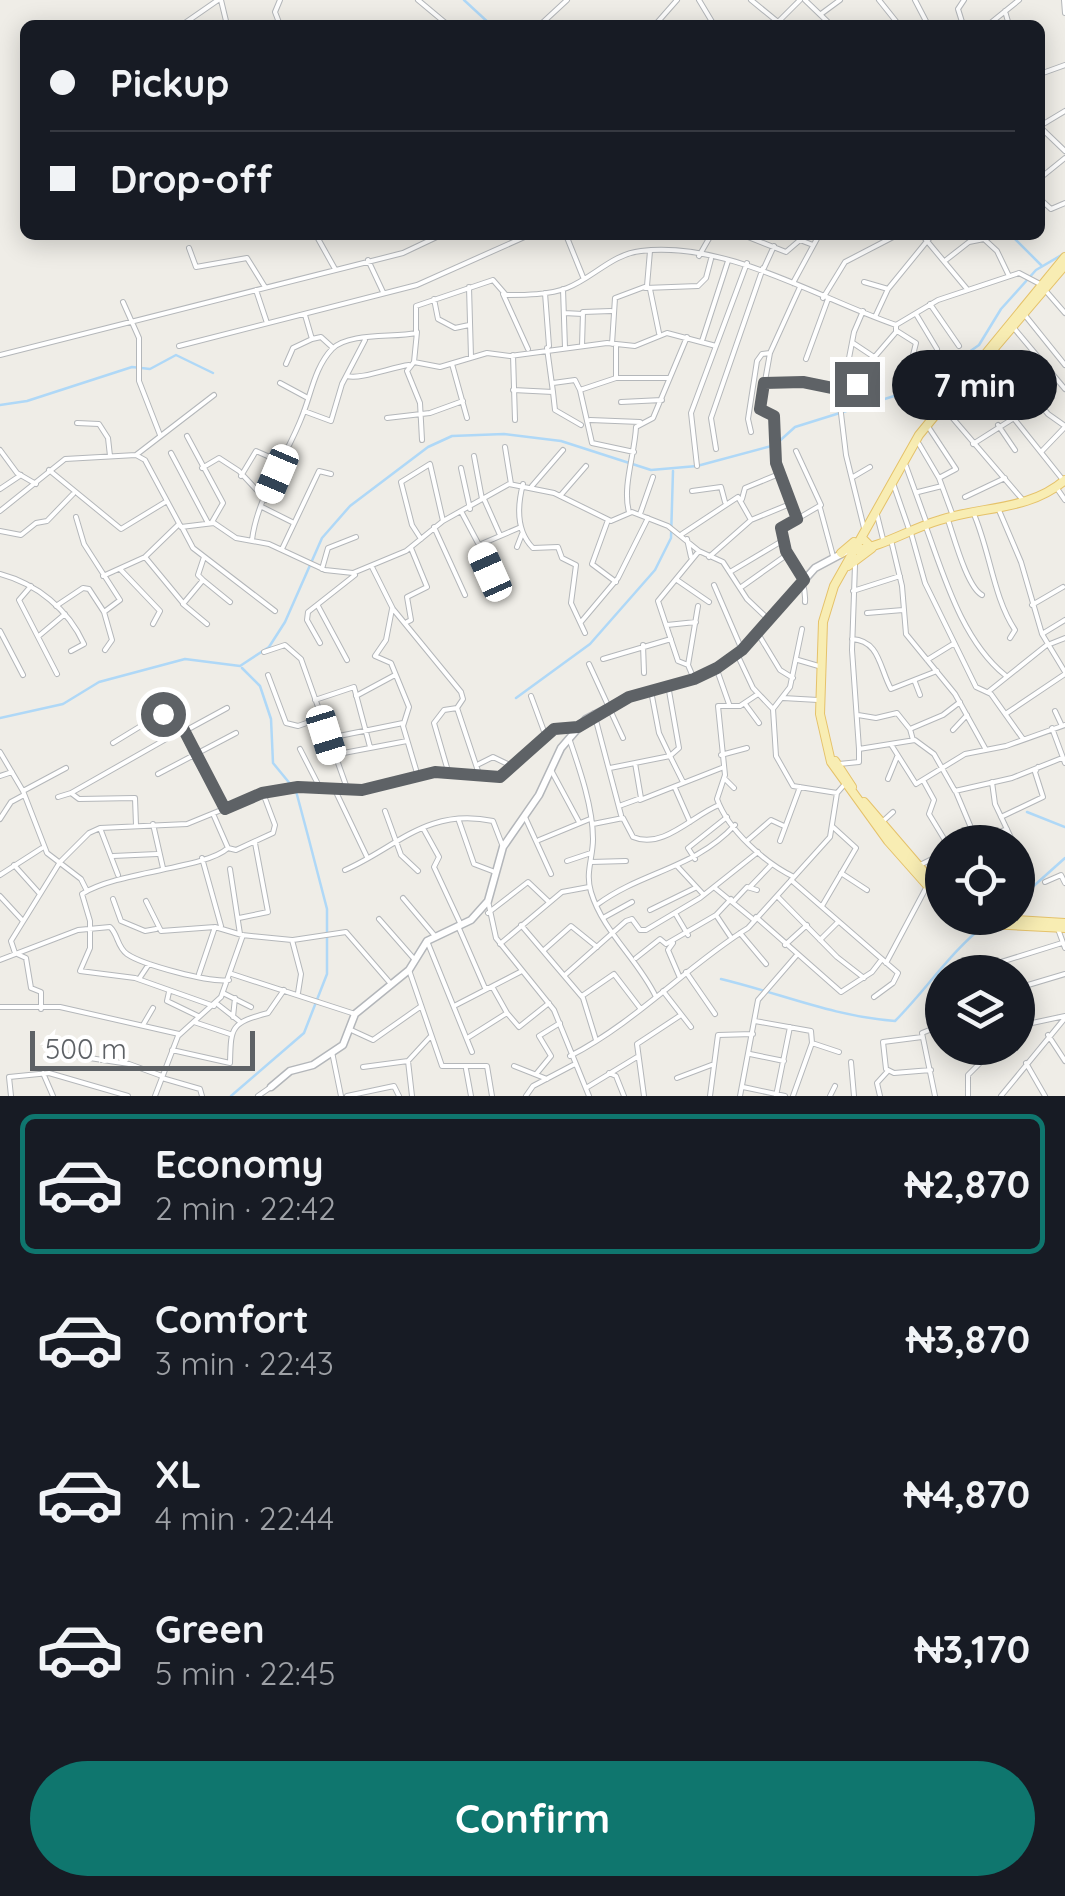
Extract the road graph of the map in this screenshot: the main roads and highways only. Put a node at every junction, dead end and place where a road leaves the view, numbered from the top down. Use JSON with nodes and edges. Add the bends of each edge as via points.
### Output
{"nodes":[{"id":1,"x":1065,"y":259,"type":"edge"},
{"id":2,"x":1017,"y":320,"type":"junction"},
{"id":3,"x":1062,"y":483,"type":"edge"},
{"id":4,"x":860,"y":539,"type":"junction"},
{"id":5,"x":872,"y":548,"type":"junction"},
{"id":6,"x":847,"y":557,"type":"junction"},
{"id":7,"x":822,"y":667,"type":"junction"},
{"id":8,"x":892,"y":841,"type":"junction"},
{"id":9,"x":925,"y":874,"type":"edge"},
{"id":10,"x":925,"y":882,"type":"edge"}],
"edges":[{"from":1,"to":2,"type":"main road"},
{"from":2,"to":4,"type":"main road","via":[[944,408]]},
{"from":2,"to":4,"type":"main road","via":[[934,412]]},
{"from":3,"to":5,"type":"main road","via":[[1024,503],[950,516]]},
{"from":4,"to":5,"type":"main road"},
{"from":4,"to":6,"type":"main road"},
{"from":4,"to":6,"type":"main road"},
{"from":5,"to":6,"type":"main road"},
{"from":6,"to":7,"type":"main road","via":[[829,612]]},
{"from":7,"to":8,"type":"main road","via":[[826,730],[837,764]]},
{"from":7,"to":8,"type":"main road","via":[[827,753],[844,785]]},
{"from":8,"to":9,"type":"main road"},
{"from":8,"to":10,"type":"main road"}]}
